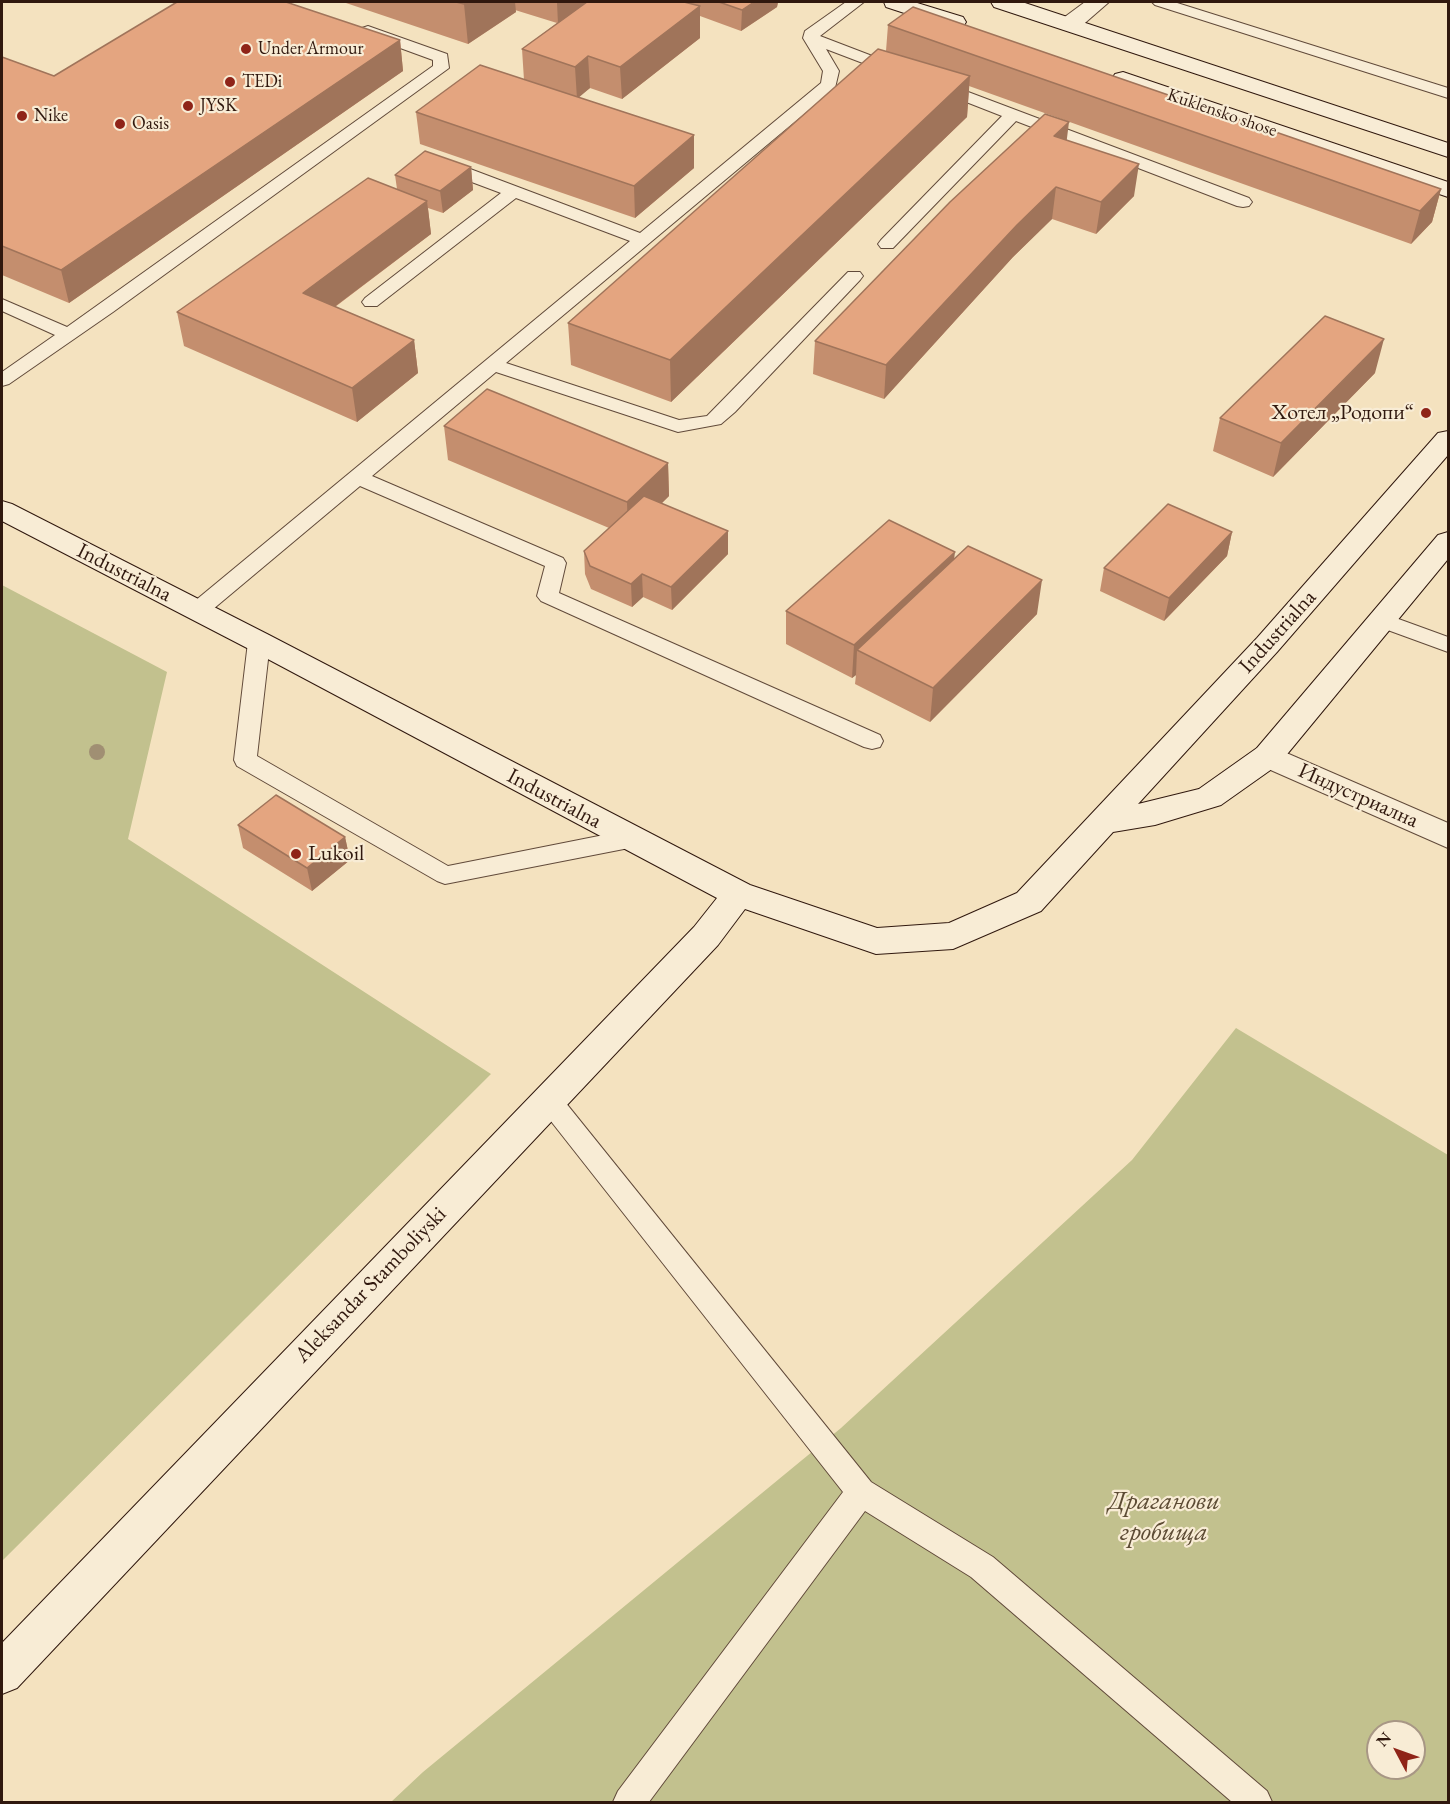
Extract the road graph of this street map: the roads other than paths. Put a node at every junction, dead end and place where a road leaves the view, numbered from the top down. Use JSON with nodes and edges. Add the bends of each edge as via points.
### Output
{"nodes":[{"id":1,"x":856,"y":2,"type":"edge"},
{"id":2,"x":894,"y":2,"type":"edge"},
{"id":3,"x":1002,"y":2,"type":"edge"},
{"id":4,"x":1098,"y":2,"type":"edge"},
{"id":5,"x":1160,"y":2,"type":"edge"},
{"id":6,"x":1070,"y":24,"type":"junction"},
{"id":7,"x":351,"y":25,"type":"edge"},
{"id":8,"x":973,"y":28,"type":"edge"},
{"id":9,"x":811,"y":38,"type":"junction"},
{"id":10,"x":1098,"y":71,"type":"edge"},
{"id":11,"x":906,"y":74,"type":"edge"},
{"id":12,"x":928,"y":82,"type":"edge"},
{"id":13,"x":1449,"y":93,"type":"edge"},
{"id":14,"x":1013,"y":114,"type":"junction"},
{"id":15,"x":1449,"y":150,"type":"edge"},
{"id":16,"x":443,"y":165,"type":"edge"},
{"id":17,"x":1449,"y":190,"type":"edge"},
{"id":18,"x":514,"y":191,"type":"junction"},
{"id":19,"x":1243,"y":202,"type":"dead end"},
{"id":20,"x":643,"y":240,"type":"junction"},
{"id":21,"x":887,"y":244,"type":"dead end"},
{"id":22,"x":854,"y":276,"type":"dead end"},
{"id":23,"x":371,"y":302,"type":"dead end"},
{"id":24,"x":2,"y":304,"type":"edge"},
{"id":25,"x":69,"y":334,"type":"junction"},
{"id":26,"x":493,"y":365,"type":"junction"},
{"id":27,"x":2,"y":380,"type":"edge"},
{"id":28,"x":1449,"y":439,"type":"edge"},
{"id":29,"x":358,"y":477,"type":"junction"},
{"id":30,"x":2,"y":510,"type":"edge"},
{"id":31,"x":1449,"y":541,"type":"edge"},
{"id":32,"x":198,"y":610,"type":"junction"},
{"id":33,"x":1382,"y":620,"type":"junction"},
{"id":34,"x":259,"y":642,"type":"junction"},
{"id":35,"x":1449,"y":645,"type":"edge"},
{"id":36,"x":872,"y":741,"type":"dead end"},
{"id":37,"x":1268,"y":756,"type":"junction"},
{"id":38,"x":1104,"y":822,"type":"junction"},
{"id":39,"x":1449,"y":836,"type":"edge"},
{"id":40,"x":629,"y":839,"type":"junction"},
{"id":41,"x":738,"y":894,"type":"junction"},
{"id":42,"x":548,"y":1099,"type":"junction"},
{"id":43,"x":861,"y":1492,"type":"junction"},
{"id":44,"x":2,"y":1673,"type":"edge"},
{"id":45,"x":629,"y":1803,"type":"edge"},
{"id":46,"x":1256,"y":1803,"type":"edge"}],
"edges":[{"from":1,"to":9,"type":"lane","via":[[813,31]]},
{"from":2,"to":8,"type":"street"},
{"from":3,"to":6,"type":"street","name":"Kuklensko shose"},
{"from":4,"to":6,"type":"street"},
{"from":5,"to":13,"type":"lane"},
{"from":6,"to":15,"type":"street","name":"Kuklensko shose"},
{"from":7,"to":25,"type":"lane","via":[[441,57],[441,68]]},
{"from":9,"to":11,"type":"lane"},
{"from":9,"to":20,"type":"lane","via":[[831,71],[829,85]]},
{"from":10,"to":17,"type":"street","name":"Kuklensko shose"},
{"from":12,"to":14,"type":"lane"},
{"from":14,"to":19,"type":"lane"},
{"from":14,"to":21,"type":"lane"},
{"from":16,"to":18,"type":"lane"},
{"from":18,"to":20,"type":"lane"},
{"from":18,"to":23,"type":"lane"},
{"from":20,"to":26,"type":"lane"},
{"from":22,"to":26,"type":"lane","via":[[714,420],[678,426]]},
{"from":24,"to":25,"type":"lane"},
{"from":25,"to":27,"type":"lane"},
{"from":26,"to":29,"type":"lane"},
{"from":28,"to":38,"type":"street","name":"Industrialna"},
{"from":29,"to":32,"type":"lane"},
{"from":29,"to":36,"type":"lane","via":[[556,563],[548,596]]},
{"from":30,"to":32,"type":"street","name":"Industrialna"},
{"from":31,"to":33,"type":"street"},
{"from":32,"to":34,"type":"street","name":"Industrialna"},
{"from":33,"to":35,"type":"lane"},
{"from":33,"to":37,"type":"street"},
{"from":34,"to":40,"type":"street","name":"Industrialna"},
{"from":34,"to":40,"type":"lane","via":[[245,760],[445,874]]},
{"from":37,"to":38,"type":"street","via":[[1210,797]]},
{"from":37,"to":39,"type":"street","name":"Индустриална"},
{"from":38,"to":41,"type":"street","name":"Industrialna","via":[[1029,902],[953,936],[876,941]]},
{"from":40,"to":41,"type":"street","name":"Industrialna"},
{"from":41,"to":42,"type":"street","name":"Aleksandar Stamboliyski","via":[[706,936]]},
{"from":42,"to":43,"type":"lane"},
{"from":42,"to":44,"type":"street","name":"Aleksandar Stamboliyski"},
{"from":43,"to":45,"type":"lane"},
{"from":43,"to":46,"type":"lane","via":[[982,1567]]}]}
